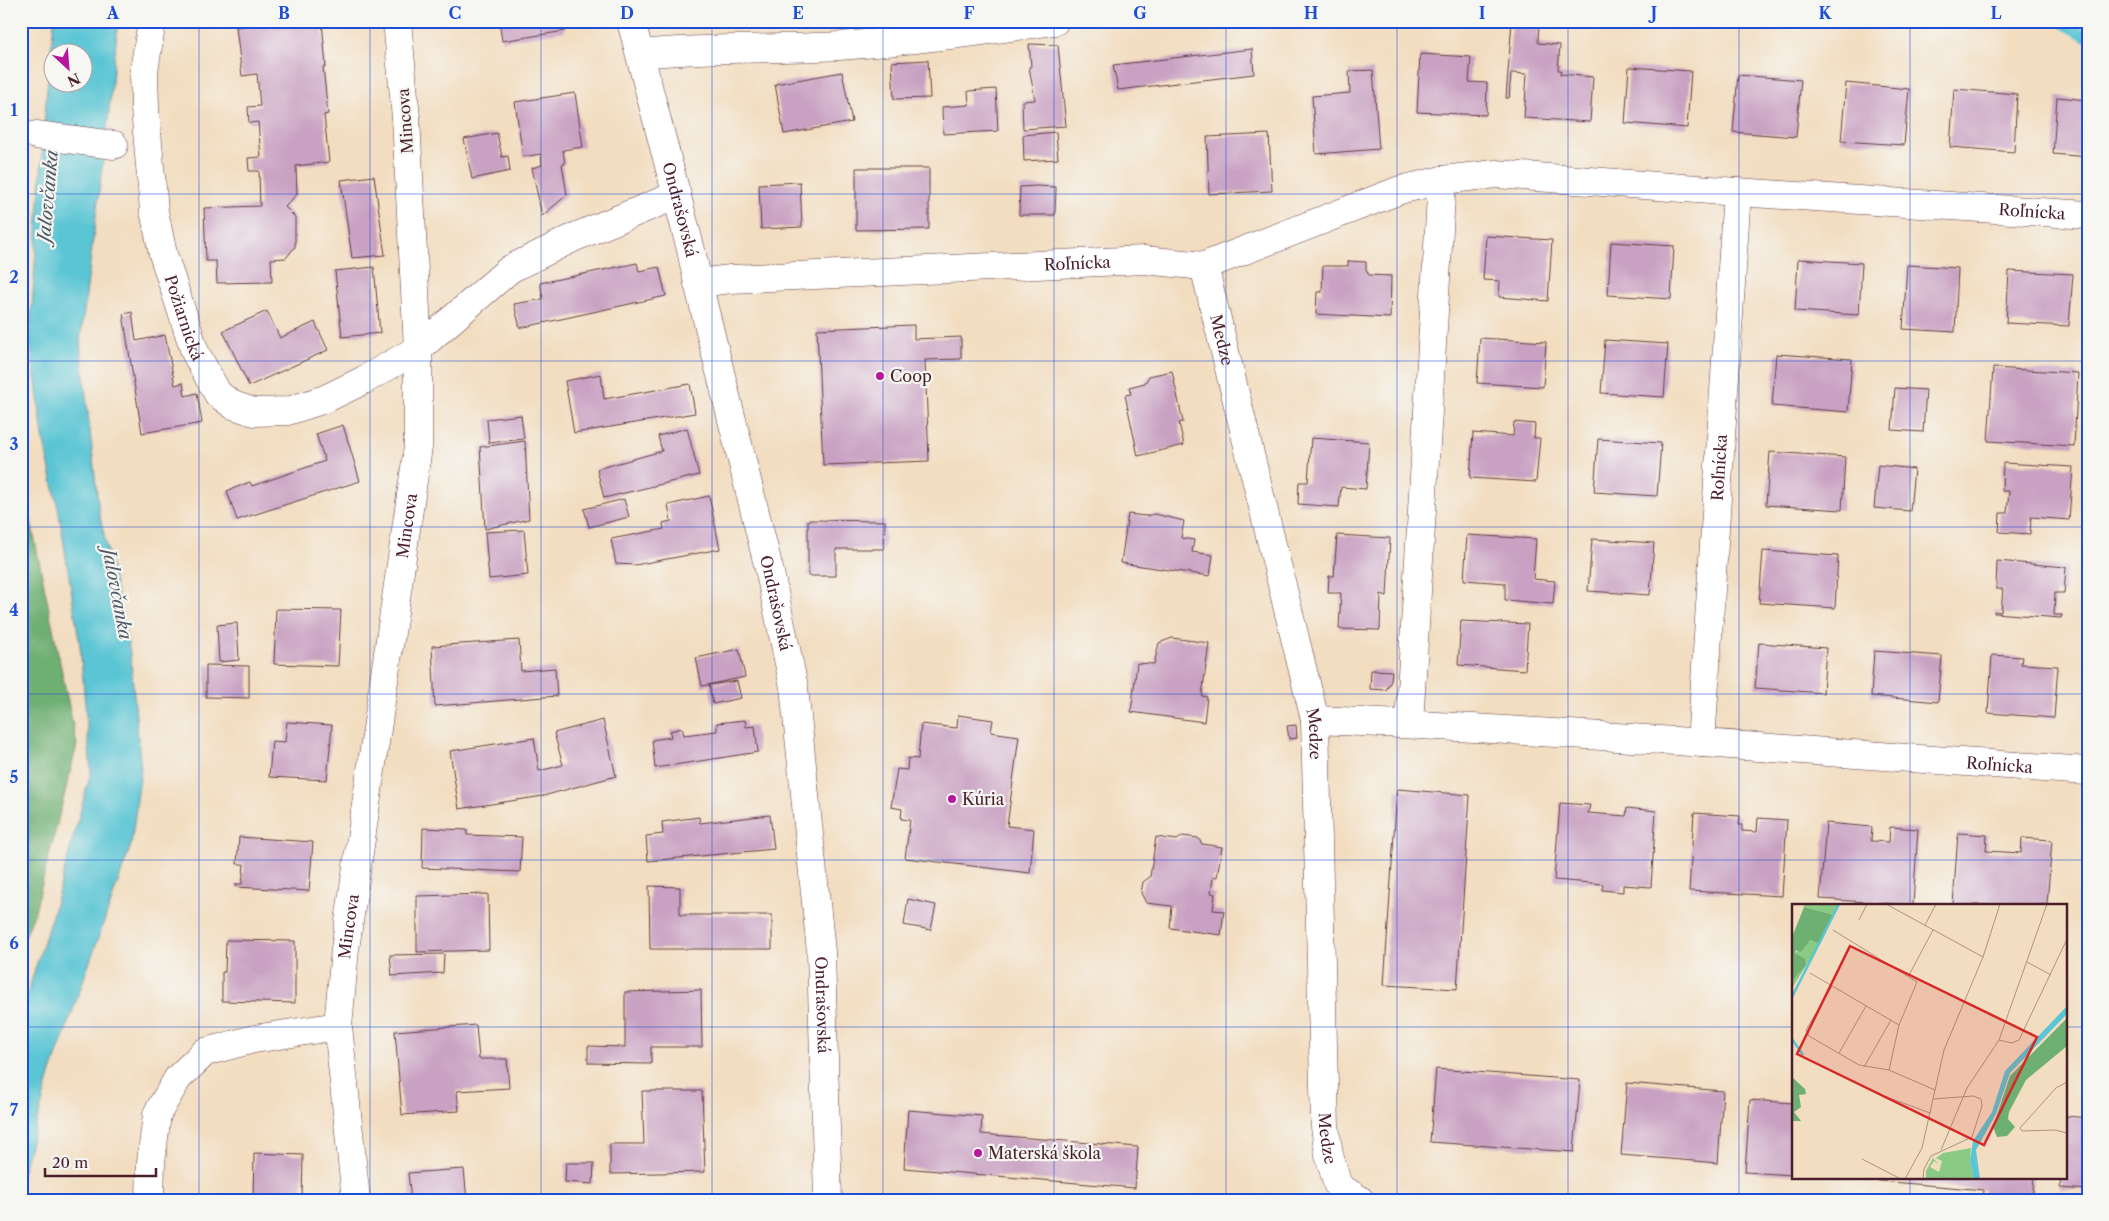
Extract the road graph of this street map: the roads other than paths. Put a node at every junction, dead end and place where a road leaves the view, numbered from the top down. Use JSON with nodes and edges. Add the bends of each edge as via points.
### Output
{"nodes":[{"id":1,"x":152,"y":21,"type":"edge"},
{"id":2,"x":397,"y":21,"type":"edge"},
{"id":3,"x":631,"y":21,"type":"edge"},
{"id":4,"x":1054,"y":21,"type":"edge"},
{"id":5,"x":641,"y":54,"type":"junction"},
{"id":6,"x":36,"y":135,"type":"dead end"},
{"id":7,"x":114,"y":145,"type":"dead end"},
{"id":8,"x":1442,"y":180,"type":"junction"},
{"id":9,"x":1737,"y":192,"type":"junction"},
{"id":10,"x":677,"y":195,"type":"junction"},
{"id":11,"x":2088,"y":215,"type":"edge"},
{"id":12,"x":1204,"y":266,"type":"junction"},
{"id":13,"x":698,"y":283,"type":"junction"},
{"id":14,"x":418,"y":349,"type":"junction"},
{"id":15,"x":1315,"y":720,"type":"junction"},
{"id":16,"x":1409,"y":724,"type":"junction"},
{"id":17,"x":1701,"y":743,"type":"junction"},
{"id":18,"x":2088,"y":771,"type":"edge"},
{"id":19,"x":338,"y":1026,"type":"junction"},
{"id":20,"x":150,"y":1200,"type":"edge"},
{"id":21,"x":356,"y":1200,"type":"edge"},
{"id":22,"x":828,"y":1200,"type":"edge"},
{"id":23,"x":1360,"y":1200,"type":"edge"}],
"edges":[{"from":1,"to":14,"type":"street","name":"Požiarnická","via":[[144,70],[154,210],[194,352],[218,394],[233,405],[254,412],[288,411],[325,399]]},
{"from":2,"to":14,"type":"street","name":"Mincova","via":[[406,118]]},
{"from":3,"to":5,"type":"street","name":"Ondrašovská"},
{"from":4,"to":5,"type":"street","via":[[839,46],[676,50]]},
{"from":5,"to":10,"type":"street","name":"Ondrašovská"},
{"from":6,"to":7,"type":"street"},
{"from":8,"to":9,"type":"street","name":"Roľnícka","via":[[1496,174]]},
{"from":8,"to":12,"type":"street","name":"Roľnícka","via":[[1400,190]]},
{"from":8,"to":16,"type":"street"},
{"from":9,"to":11,"type":"street","name":"Roľnícka"},
{"from":9,"to":17,"type":"street","name":"Roľnícka"},
{"from":10,"to":13,"type":"street","name":"Ondrašovská"},
{"from":10,"to":14,"type":"street","name":"Požiarnická","via":[[575,237],[510,269]]},
{"from":12,"to":13,"type":"street","name":"Roľnícka","via":[[1144,260]]},
{"from":12,"to":15,"type":"street","name":"Medze"},
{"from":13,"to":22,"type":"street","name":"Ondrašovská","via":[[770,573],[794,687],[821,952]]},
{"from":14,"to":19,"type":"street","name":"Mincova","via":[[418,447],[345,949]]},
{"from":15,"to":16,"type":"street","name":"Roľnícka"},
{"from":15,"to":23,"type":"street","name":"Medze","via":[[1325,1127],[1338,1186]]},
{"from":16,"to":17,"type":"street","name":"Roľnícka"},
{"from":17,"to":18,"type":"street","name":"Roľnícka"},
{"from":19,"to":20,"type":"street","via":[[254,1038],[205,1052],[178,1078],[157,1114]]},
{"from":19,"to":21,"type":"street","name":"Mincova"}]}
